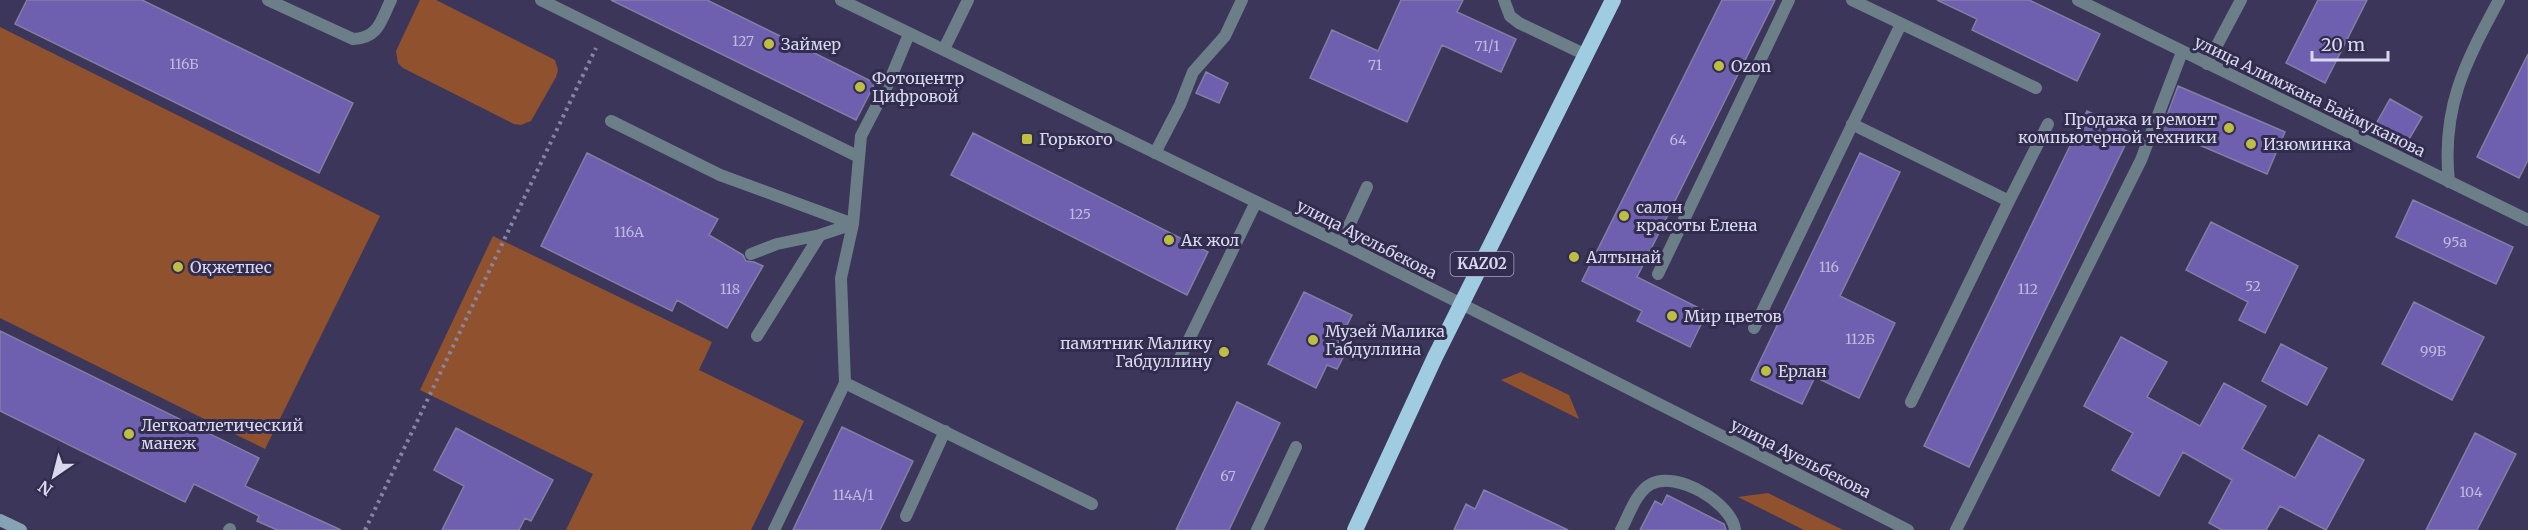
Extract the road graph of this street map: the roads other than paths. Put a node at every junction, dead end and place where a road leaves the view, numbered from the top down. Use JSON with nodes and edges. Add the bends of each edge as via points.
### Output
{"nodes":[{"id":1,"x":268,"y":0,"type":"edge"},
{"id":2,"x":391,"y":0,"type":"edge"},
{"id":3,"x":541,"y":0,"type":"edge"},
{"id":4,"x":841,"y":0,"type":"edge"},
{"id":5,"x":968,"y":0,"type":"edge"},
{"id":6,"x":1242,"y":0,"type":"edge"},
{"id":7,"x":1504,"y":0,"type":"edge"},
{"id":8,"x":1613,"y":0,"type":"edge"},
{"id":9,"x":1789,"y":0,"type":"edge"},
{"id":10,"x":1852,"y":0,"type":"edge"},
{"id":11,"x":2078,"y":0,"type":"edge"},
{"id":12,"x":2241,"y":0,"type":"edge"},
{"id":13,"x":2499,"y":0,"type":"edge"},
{"id":14,"x":1901,"y":24,"type":"junction"},
{"id":15,"x":909,"y":34,"type":"junction"},
{"id":16,"x":944,"y":49,"type":"junction"},
{"id":17,"x":2182,"y":52,"type":"junction"},
{"id":18,"x":1586,"y":55,"type":"junction"},
{"id":19,"x":2207,"y":64,"type":"junction"},
{"id":20,"x":2036,"y":88,"type":"dead end"},
{"id":21,"x":611,"y":122,"type":"dead end"},
{"id":22,"x":1852,"y":124,"type":"junction"},
{"id":23,"x":2048,"y":124,"type":"dead end"},
{"id":24,"x":1155,"y":153,"type":"junction"},
{"id":25,"x":860,"y":157,"type":"junction"},
{"id":26,"x":2449,"y":182,"type":"junction"},
{"id":27,"x":1367,"y":186,"type":"dead end"},
{"id":28,"x":2009,"y":201,"type":"junction"},
{"id":29,"x":1256,"y":202,"type":"junction"},
{"id":30,"x":2528,"y":220,"type":"edge"},
{"id":31,"x":853,"y":224,"type":"junction"},
{"id":32,"x":820,"y":236,"type":"junction"},
{"id":33,"x":1341,"y":243,"type":"junction"},
{"id":34,"x":751,"y":254,"type":"dead end"},
{"id":35,"x":1658,"y":274,"type":"dead end"},
{"id":36,"x":1461,"y":304,"type":"junction"},
{"id":37,"x":1754,"y":328,"type":"dead end"},
{"id":38,"x":757,"y":336,"type":"dead end"},
{"id":39,"x":1180,"y":358,"type":"dead end"},
{"id":40,"x":845,"y":383,"type":"junction"},
{"id":41,"x":1911,"y":402,"type":"dead end"},
{"id":42,"x":945,"y":431,"type":"junction"},
{"id":43,"x":1296,"y":447,"type":"dead end"},
{"id":44,"x":1092,"y":504,"type":"dead end"},
{"id":45,"x":906,"y":516,"type":"dead end"},
{"id":46,"x":0,"y":520,"type":"edge"},
{"id":47,"x":21,"y":530,"type":"edge"},
{"id":48,"x":774,"y":530,"type":"edge"},
{"id":49,"x":1257,"y":530,"type":"edge"},
{"id":50,"x":1355,"y":530,"type":"edge"},
{"id":51,"x":1621,"y":530,"type":"edge"},
{"id":52,"x":1735,"y":530,"type":"edge"},
{"id":53,"x":1908,"y":530,"type":"edge"},
{"id":54,"x":1956,"y":530,"type":"edge"}],
"edges":[{"from":1,"to":2,"type":"street","via":[[353,39],[364,39],[372,35]]},
{"from":3,"to":25,"type":"street"},
{"from":4,"to":15,"type":"street","name":"улица Ауельбекова"},
{"from":5,"to":16,"type":"street"},
{"from":6,"to":24,"type":"street","via":[[1225,36],[1193,72]]},
{"from":7,"to":18,"type":"street","via":[[1510,16],[1519,23]]},
{"from":8,"to":18,"type":"highway","number":"KАZ02"},
{"from":9,"to":35,"type":"street"},
{"from":10,"to":14,"type":"street"},
{"from":11,"to":17,"type":"street","name":"улица Алимжана Баймуканова"},
{"from":12,"to":19,"type":"street"},
{"from":13,"to":26,"type":"street","via":[[2460,77],[2451,105],[2447,132]]},
{"from":14,"to":20,"type":"street"},
{"from":14,"to":22,"type":"street"},
{"from":15,"to":16,"type":"street","name":"улица Ауельбекова"},
{"from":15,"to":25,"type":"street","via":[[890,82],[861,136]]},
{"from":16,"to":24,"type":"street","name":"улица Ауельбекова"},
{"from":17,"to":19,"type":"street","name":"улица Алимжана Баймуканова"},
{"from":17,"to":54,"type":"street","via":[[2141,160]]},
{"from":18,"to":36,"type":"highway","number":"KАZ02"},
{"from":19,"to":26,"type":"street","name":"улица Алимжана Баймуканова"},
{"from":21,"to":31,"type":"street","via":[[720,176]]},
{"from":22,"to":28,"type":"street"},
{"from":22,"to":37,"type":"street"},
{"from":23,"to":28,"type":"street"},
{"from":24,"to":29,"type":"street","name":"улица Ауельбекова"},
{"from":25,"to":31,"type":"street"},
{"from":26,"to":30,"type":"street","name":"улица Алимжана Баймуканова"},
{"from":27,"to":33,"type":"street"},
{"from":28,"to":41,"type":"street"},
{"from":29,"to":33,"type":"street","name":"улица Ауельбекова"},
{"from":29,"to":39,"type":"street"},
{"from":31,"to":32,"type":"street"},
{"from":31,"to":40,"type":"street","via":[[841,279]]},
{"from":32,"to":34,"type":"street","via":[[777,244]]},
{"from":32,"to":38,"type":"street"},
{"from":33,"to":36,"type":"street","name":"улица Ауельбекова"},
{"from":36,"to":50,"type":"highway","number":"KАZ02"},
{"from":36,"to":53,"type":"street","name":"улица Ауельбекова"},
{"from":40,"to":42,"type":"street"},
{"from":40,"to":48,"type":"street"},
{"from":42,"to":44,"type":"street"},
{"from":42,"to":45,"type":"street"},
{"from":43,"to":49,"type":"street"},
{"from":46,"to":47,"type":"main road"},
{"from":51,"to":52,"type":"street","via":[[1641,492],[1652,483],[1670,480],[1714,500],[1732,518]]}]}
